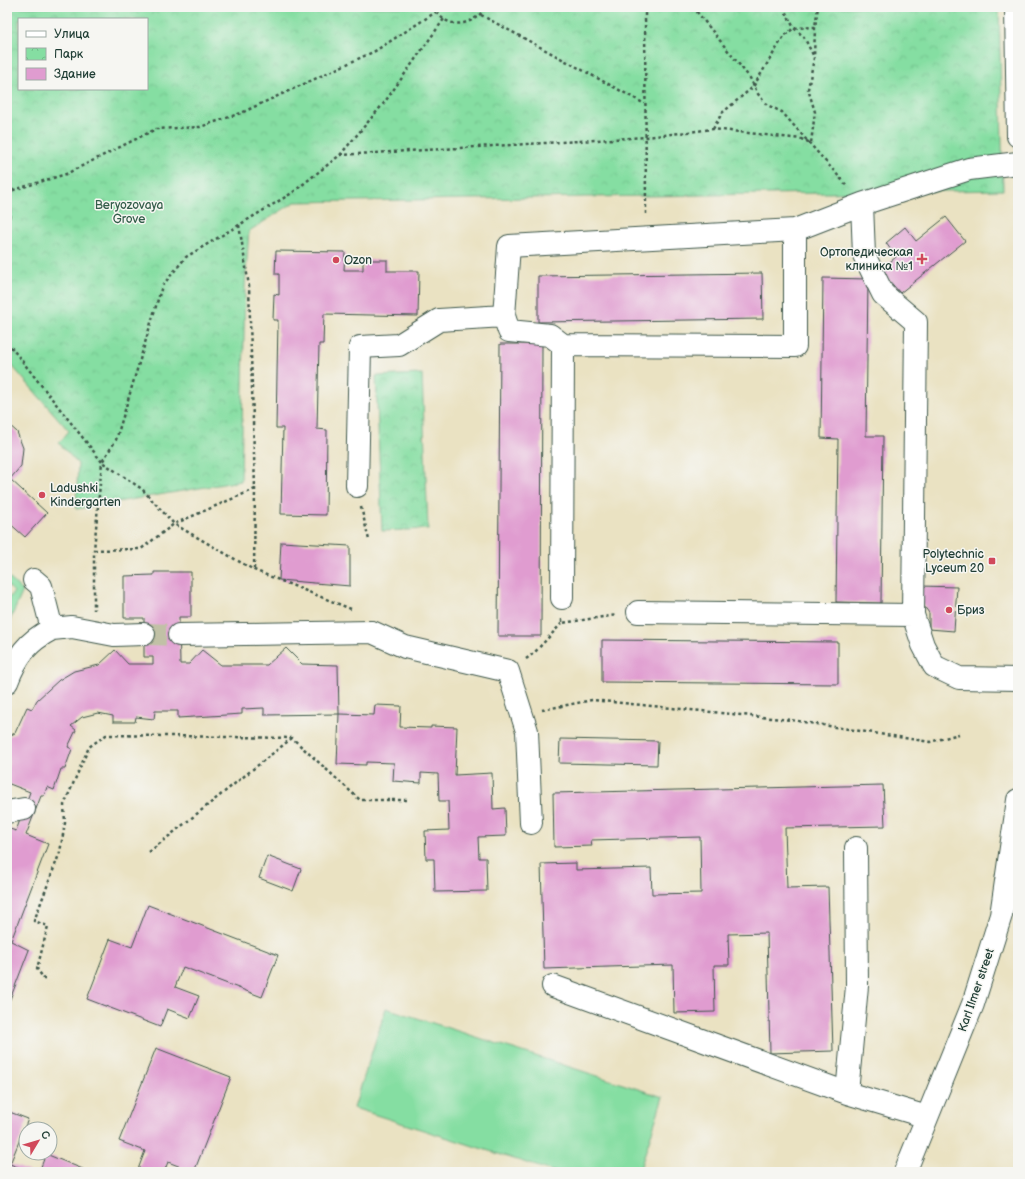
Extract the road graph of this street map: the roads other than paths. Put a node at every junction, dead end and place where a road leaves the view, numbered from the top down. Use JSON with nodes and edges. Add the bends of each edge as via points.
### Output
{"nodes":[{"id":1,"x":1016,"y":7,"type":"edge"},
{"id":2,"x":1018,"y":136,"type":"edge"},
{"id":3,"x":1018,"y":163,"type":"edge"},
{"id":4,"x":862,"y":204,"type":"junction"},
{"id":5,"x":795,"y":230,"type":"junction"},
{"id":6,"x":504,"y":316,"type":"junction"},
{"id":7,"x":563,"y":345,"type":"junction"},
{"id":8,"x":357,"y":486,"type":"road end"},
{"id":9,"x":34,"y":580,"type":"dead end"},
{"id":10,"x":562,"y":598,"type":"road end"},
{"id":11,"x":638,"y":612,"type":"road end"},
{"id":12,"x":914,"y":615,"type":"junction"},
{"id":13,"x":52,"y":629,"type":"junction"},
{"id":14,"x":144,"y":634,"type":"tunnel mouth"},
{"id":15,"x":179,"y":634,"type":"tunnel mouth"},
{"id":16,"x":1018,"y":679,"type":"edge"},
{"id":17,"x":7,"y":682,"type":"edge"},
{"id":18,"x":1018,"y":800,"type":"edge"},
{"id":19,"x":531,"y":823,"type":"dead end"},
{"id":20,"x":856,"y":848,"type":"dead end"},
{"id":21,"x":1010,"y":915,"type":"edge"},
{"id":22,"x":553,"y":986,"type":"dead end"},
{"id":23,"x":846,"y":1093,"type":"junction"},
{"id":24,"x":927,"y":1117,"type":"junction"},
{"id":25,"x":906,"y":1172,"type":"edge"}],
"edges":[{"from":1,"to":2,"type":"street"},
{"from":3,"to":4,"type":"street","via":[[969,169]]},
{"from":4,"to":5,"type":"street"},
{"from":4,"to":12,"type":"street","via":[[864,255],[883,294],[916,322]]},
{"from":5,"to":6,"type":"street","via":[[508,246]]},
{"from":5,"to":7,"type":"street","via":[[796,346]]},
{"from":6,"to":7,"type":"street","via":[[509,331],[550,335]]},
{"from":6,"to":8,"type":"street","via":[[439,320],[399,345],[360,347]]},
{"from":7,"to":10,"type":"street"},
{"from":9,"to":13,"type":"street","via":[[41,586]]},
{"from":11,"to":12,"type":"street"},
{"from":12,"to":16,"type":"street","via":[[923,645],[934,666],[959,678]]},
{"from":13,"to":14,"type":"street","via":[[72,627],[114,634]]},
{"from":13,"to":17,"type":"street","via":[[37,637],[25,648]]},
{"from":15,"to":19,"type":"street","via":[[372,632],[405,647],[508,671],[527,731]]},
{"from":18,"to":21,"type":"street","name":"Karl Ilmer street"},
{"from":20,"to":23,"type":"street","via":[[857,986]]},
{"from":21,"to":24,"type":"street","name":"Karl Ilmer street"},
{"from":22,"to":23,"type":"street"},
{"from":23,"to":24,"type":"street"},
{"from":24,"to":25,"type":"street","name":"Karl Ilmer street"}]}
